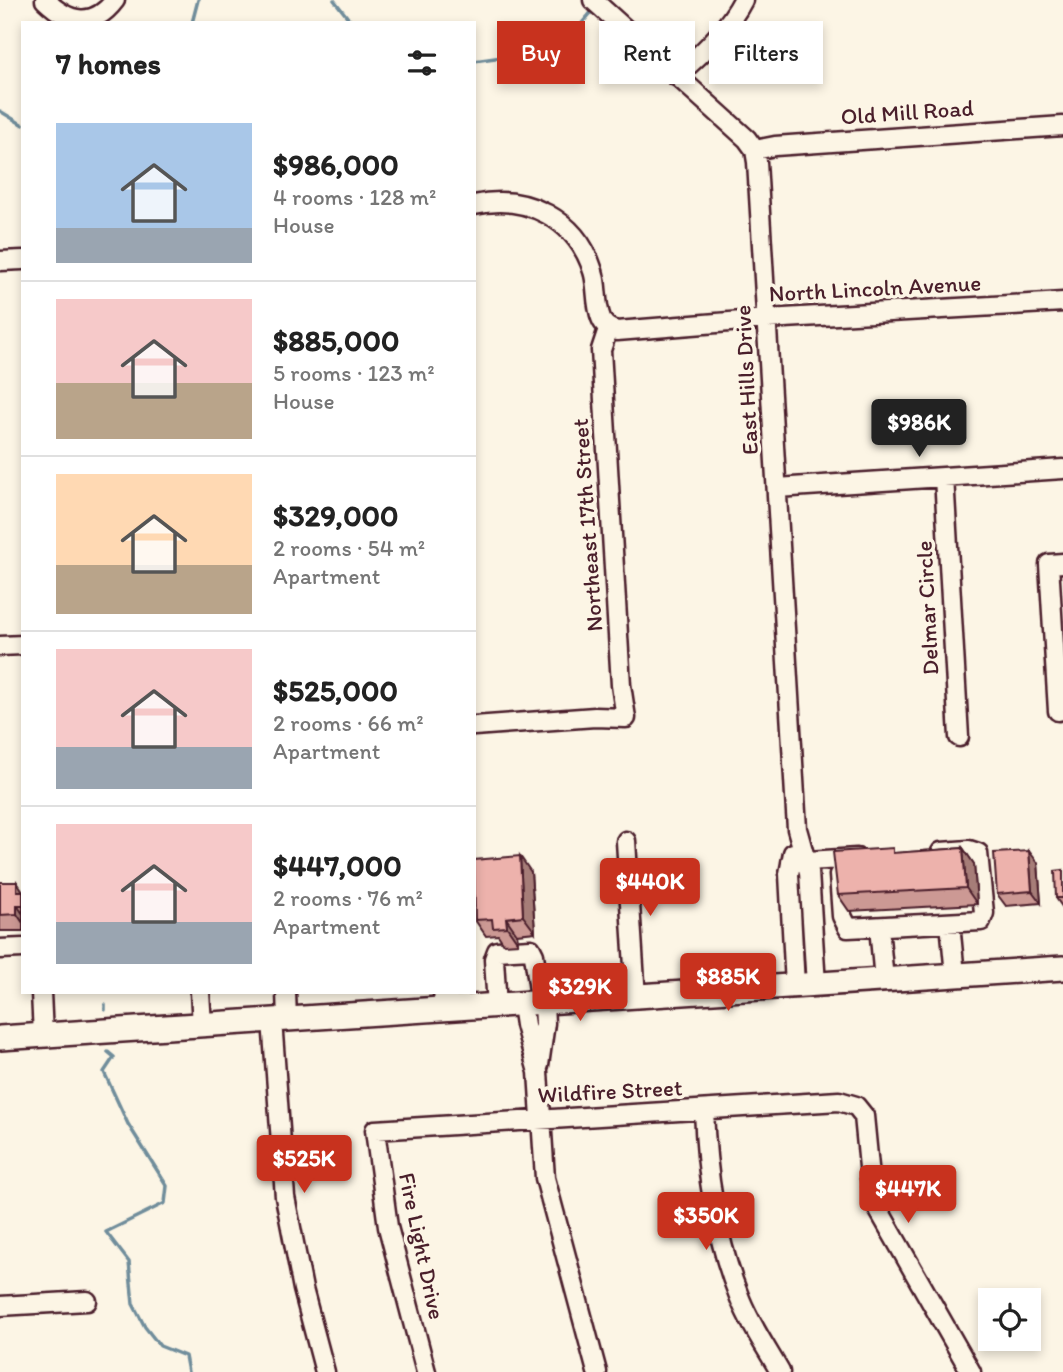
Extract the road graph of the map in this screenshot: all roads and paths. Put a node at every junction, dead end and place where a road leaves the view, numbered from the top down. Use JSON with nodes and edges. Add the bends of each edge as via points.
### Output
{"nodes":[{"id":1,"x":45,"y":0,"type":"edge"},
{"id":2,"x":115,"y":0,"type":"edge"},
{"id":3,"x":593,"y":0,"type":"edge"},
{"id":4,"x":743,"y":0,"type":"edge"},
{"id":5,"x":617,"y":21,"type":"edge"},
{"id":6,"x":695,"y":60,"type":"edge"},
{"id":7,"x":685,"y":84,"type":"edge"},
{"id":8,"x":1063,"y":126,"type":"edge"},
{"id":9,"x":755,"y":150,"type":"junction"},
{"id":10,"x":476,"y":205,"type":"edge"},
{"id":11,"x":21,"y":260,"type":"edge"},
{"id":12,"x":0,"y":261,"type":"edge"},
{"id":13,"x":1063,"y":302,"type":"edge"},
{"id":14,"x":767,"y":319,"type":"junction"},
{"id":15,"x":608,"y":329,"type":"junction"},
{"id":16,"x":1063,"y":469,"type":"edge"},
{"id":17,"x":944,"y":477,"type":"junction"},
{"id":18,"x":777,"y":488,"type":"junction"},
{"id":19,"x":1063,"y":563,"type":"edge"},
{"id":20,"x":21,"y":645,"type":"edge"},
{"id":21,"x":0,"y":646,"type":"edge"},
{"id":22,"x":1063,"y":710,"type":"edge"},
{"id":23,"x":476,"y":726,"type":"edge"},
{"id":24,"x":959,"y":737,"type":"dead end"},
{"id":25,"x":626,"y":841,"type":"dead end"},
{"id":26,"x":929,"y":852,"type":"edge"},
{"id":27,"x":877,"y":856,"type":"edge"},
{"id":28,"x":838,"y":859,"type":"junction"},
{"id":29,"x":798,"y":862,"type":"junction"},
{"id":30,"x":950,"y":923,"type":"junction"},
{"id":31,"x":879,"y":927,"type":"junction"},
{"id":32,"x":21,"y":948,"type":"edge"},
{"id":33,"x":0,"y":949,"type":"edge"},
{"id":34,"x":1063,"y":968,"type":"edge"},
{"id":35,"x":955,"y":975,"type":"junction"},
{"id":36,"x":884,"y":980,"type":"junction"},
{"id":37,"x":806,"y":986,"type":"junction"},
{"id":38,"x":41,"y":994,"type":"edge"},
{"id":39,"x":200,"y":994,"type":"edge"},
{"id":40,"x":286,"y":994,"type":"edge"},
{"id":41,"x":636,"y":998,"type":"junction"},
{"id":42,"x":444,"y":1001,"type":"edge"},
{"id":43,"x":536,"y":1004,"type":"junction"},
{"id":44,"x":497,"y":1007,"type":"junction"},
{"id":45,"x":280,"y":1020,"type":"junction"},
{"id":46,"x":202,"y":1025,"type":"junction"},
{"id":47,"x":43,"y":1036,"type":"junction"},
{"id":48,"x":0,"y":1038,"type":"edge"},
{"id":49,"x":704,"y":1110,"type":"junction"},
{"id":50,"x":541,"y":1120,"type":"junction"},
{"id":51,"x":375,"y":1129,"type":"joint"},
{"id":52,"x":88,"y":1301,"type":"dead end"},
{"id":53,"x":0,"y":1306,"type":"edge"},
{"id":54,"x":325,"y":1372,"type":"edge"},
{"id":55,"x":426,"y":1372,"type":"edge"},
{"id":56,"x":597,"y":1372,"type":"edge"},
{"id":57,"x":780,"y":1372,"type":"edge"},
{"id":58,"x":971,"y":1372,"type":"edge"}],
"edges":[{"from":1,"to":2,"type":"street","via":[[66,17],[81,20],[99,15]]},
{"from":3,"to":5,"type":"street"},
{"from":4,"to":6,"type":"street"},
{"from":7,"to":9,"type":"street"},
{"from":8,"to":9,"type":"street","name":"Old Mill Road"},
{"from":9,"to":14,"type":"street","name":"East Hills Drive"},
{"from":10,"to":15,"type":"street","via":[[511,201],[564,224],[590,262],[601,319]]},
{"from":11,"to":12,"type":"street"},
{"from":13,"to":14,"type":"street","name":"North Lincoln Avenue"},
{"from":14,"to":15,"type":"street","name":"North Lincoln Avenue"},
{"from":14,"to":18,"type":"street","name":"East Hills Drive"},
{"from":15,"to":23,"type":"street","name":"Northeast 17th Street","via":[[601,350],[602,374],[626,718]]},
{"from":16,"to":17,"type":"street"},
{"from":17,"to":18,"type":"street"},
{"from":17,"to":24,"type":"street","name":"Delmar Circle"},
{"from":18,"to":29,"type":"street","name":"East Hills Drive"},
{"from":19,"to":22,"type":"street","via":[[1049,564],[1058,711]]},
{"from":20,"to":21,"type":"street"},
{"from":25,"to":41,"type":"street"},
{"from":26,"to":30,"type":"street","via":[[969,850],[980,858],[984,916],[976,922]]},
{"from":27,"to":28,"type":"street"},
{"from":28,"to":29,"type":"street"},
{"from":28,"to":31,"type":"street","via":[[844,922],[854,929]]},
{"from":29,"to":37,"type":"street","name":"East Hills Drive","via":[[808,872]]},
{"from":30,"to":31,"type":"street"},
{"from":30,"to":35,"type":"street"},
{"from":31,"to":36,"type":"street"},
{"from":32,"to":33,"type":"street"},
{"from":34,"to":35,"type":"main road"},
{"from":35,"to":36,"type":"main road"},
{"from":36,"to":37,"type":"main road"},
{"from":37,"to":41,"type":"main road"},
{"from":38,"to":47,"type":"street"},
{"from":39,"to":46,"type":"street"},
{"from":40,"to":45,"type":"street"},
{"from":41,"to":43,"type":"main road"},
{"from":42,"to":44,"type":"main road"},
{"from":42,"to":45,"type":"main road"},
{"from":43,"to":44,"type":"main road"},
{"from":43,"to":44,"type":"street","via":[[534,955],[531,949],[515,949],[497,951],[494,958]]},
{"from":43,"to":50,"type":"street","via":[[525,1025],[538,1072]]},
{"from":45,"to":46,"type":"main road"},
{"from":45,"to":54,"type":"street","via":[[285,1197]]},
{"from":46,"to":47,"type":"main road"},
{"from":47,"to":48,"type":"main road"},
{"from":49,"to":50,"type":"street","name":"Wildfire Street"},
{"from":49,"to":57,"type":"street","via":[[709,1180],[734,1284]]},
{"from":49,"to":58,"type":"street","name":"Wildfire Street","via":[[839,1101],[856,1106],[864,1116],[877,1207]]},
{"from":50,"to":51,"type":"street","name":"Wildfire Street"},
{"from":50,"to":56,"type":"street","via":[[545,1178]]},
{"from":51,"to":55,"type":"street","name":"Fire Light Drive","via":[[388,1227]]},
{"from":52,"to":53,"type":"street"}]}
